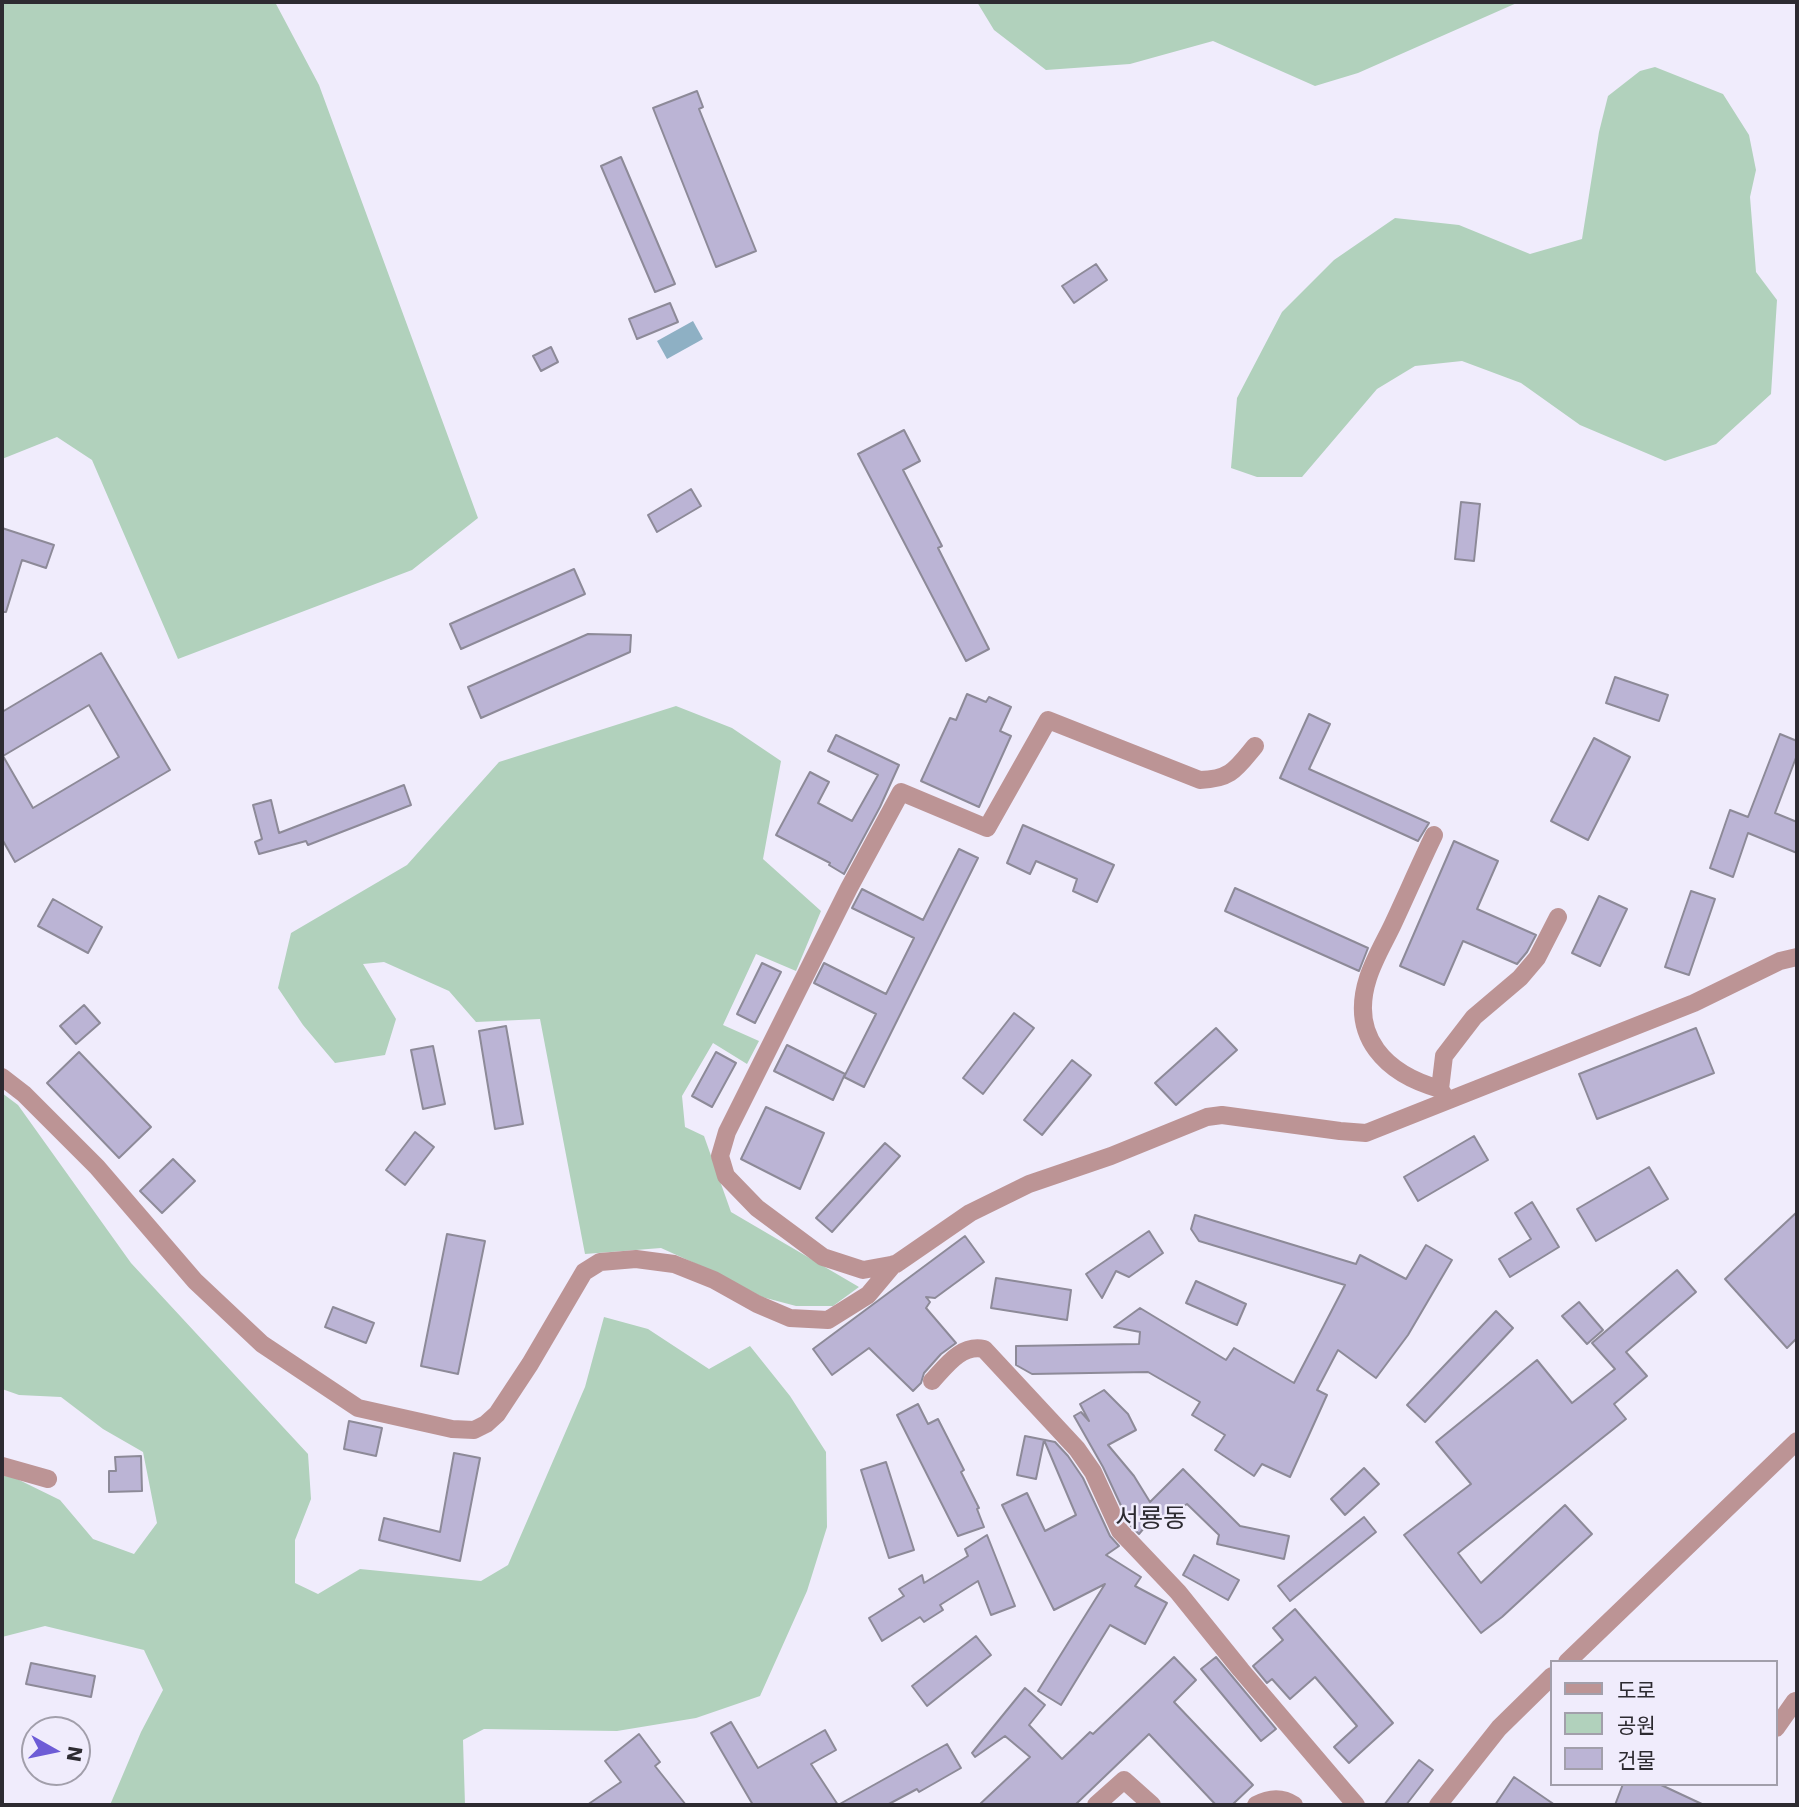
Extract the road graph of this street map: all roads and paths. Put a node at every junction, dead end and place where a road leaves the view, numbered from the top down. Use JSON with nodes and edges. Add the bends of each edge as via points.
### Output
{"nodes":[{"id":1,"x":1255,"y":747,"type":"dead end"},
{"id":2,"x":1434,"y":835,"type":"dead end"},
{"id":3,"x":1558,"y":917,"type":"dead end"},
{"id":4,"x":1797,"y":957,"type":"edge"},
{"id":5,"x":2,"y":1077,"type":"edge"},
{"id":6,"x":1444,"y":1094,"type":"junction"},
{"id":7,"x":894,"y":1264,"type":"junction"},
{"id":8,"x":932,"y":1381,"type":"dead end"},
{"id":9,"x":1797,"y":1441,"type":"edge"},
{"id":10,"x":2,"y":1466,"type":"edge"},
{"id":11,"x":48,"y":1479,"type":"dead end"},
{"id":12,"x":1569,"y":1660,"type":"edge"},
{"id":13,"x":1544,"y":1695,"type":"edge"},
{"id":14,"x":1795,"y":1701,"type":"dead end"},
{"id":15,"x":1778,"y":1725,"type":"edge"},
{"id":16,"x":1096,"y":1805,"type":"edge"},
{"id":17,"x":1152,"y":1805,"type":"edge"},
{"id":18,"x":1255,"y":1805,"type":"edge"},
{"id":19,"x":1294,"y":1805,"type":"edge"},
{"id":20,"x":1356,"y":1805,"type":"edge"},
{"id":21,"x":1438,"y":1805,"type":"edge"}],
"edges":[{"from":1,"to":7,"type":"street","via":[[1233,771],[1218,779],[1200,780],[1048,720],[987,828],[901,792],[727,1132],[720,1156],[726,1176],[757,1208],[823,1257],[863,1270]]},
{"from":2,"to":6,"type":"street","via":[[1368,978],[1362,1012],[1370,1041],[1386,1063]]},
{"from":3,"to":6,"type":"street","via":[[1537,958],[1474,1017],[1444,1056]]},
{"from":4,"to":6,"type":"street","via":[[1694,1003]]},
{"from":5,"to":7,"type":"street","via":[[97,1167],[195,1280],[262,1344],[358,1408],[452,1429],[474,1430],[497,1415],[584,1272],[600,1262],[636,1259],[674,1264],[790,1318],[828,1320],[867,1296]]},
{"from":6,"to":7,"type":"street","via":[[1367,1133],[1223,1115],[1207,1117],[1029,1184],[970,1213]]},
{"from":8,"to":20,"type":"street","via":[[956,1356],[975,1347],[984,1349],[1077,1449],[1120,1531],[1178,1591]]},
{"from":9,"to":12,"type":"street"},
{"from":10,"to":11,"type":"street"},
{"from":13,"to":21,"type":"street","via":[[1499,1728]]},
{"from":14,"to":15,"type":"street"},
{"from":16,"to":17,"type":"street","via":[[1124,1780]]},
{"from":18,"to":19,"type":"street","via":[[1285,1799]]}]}
